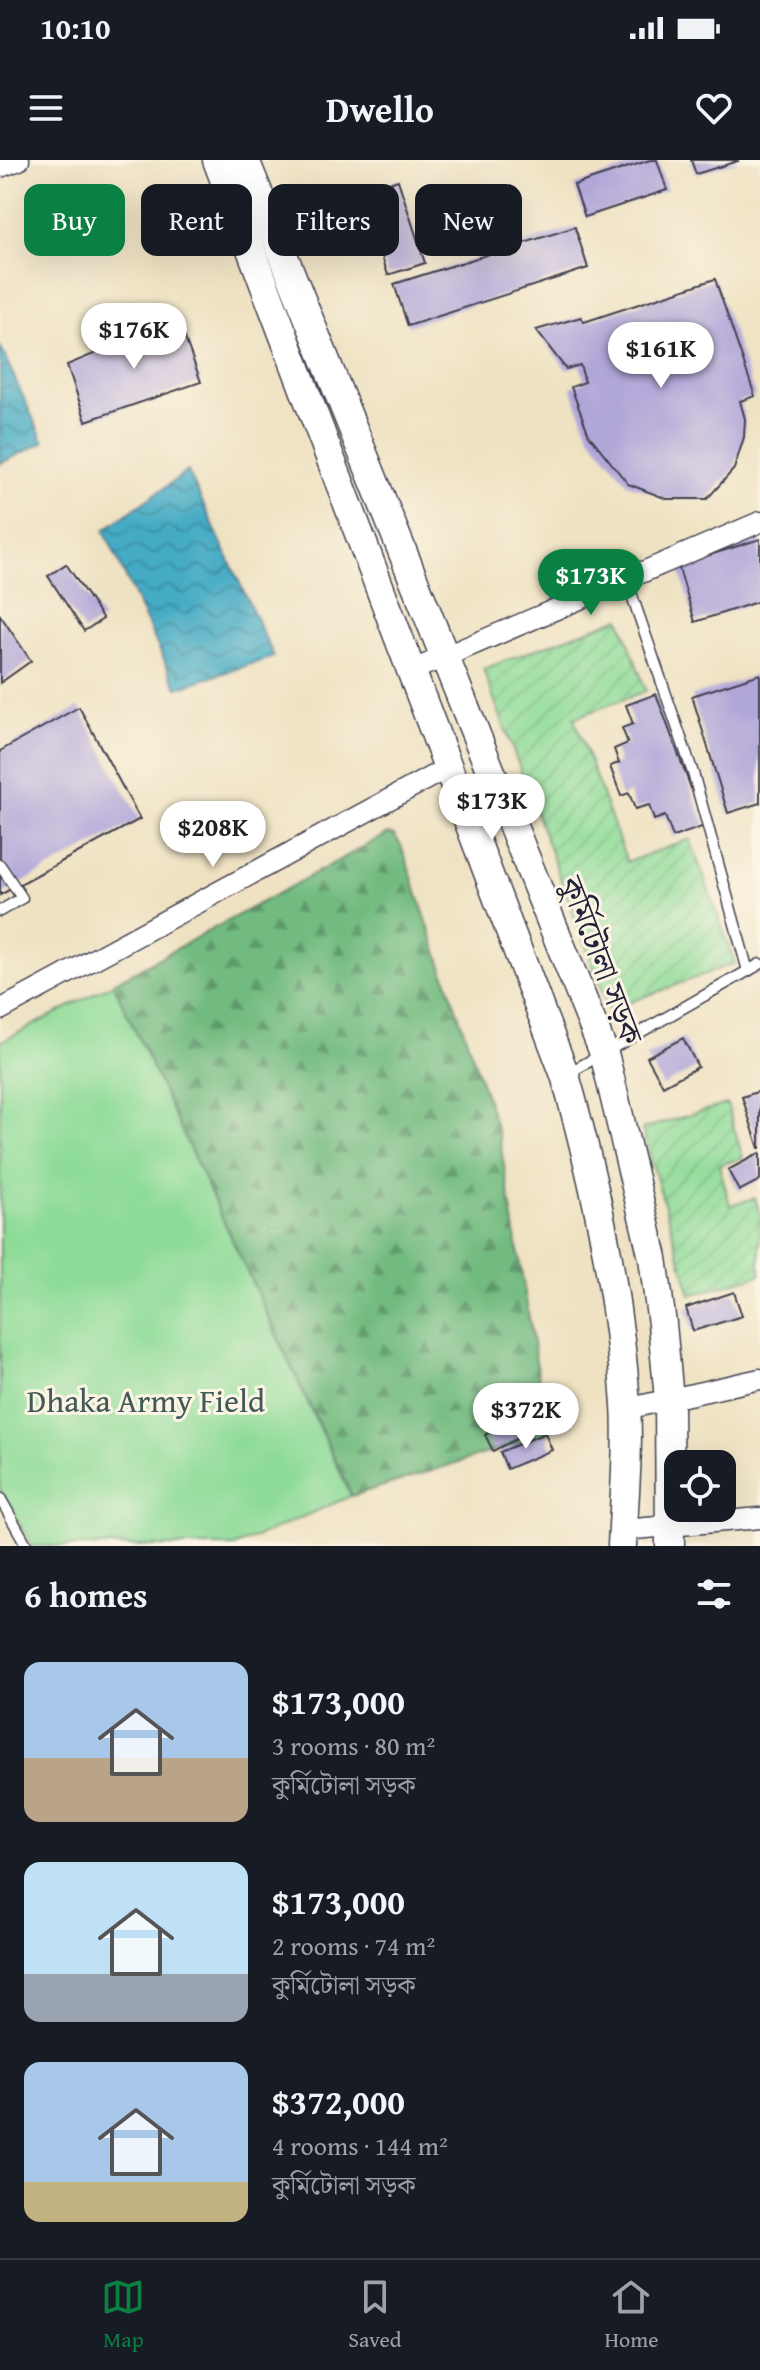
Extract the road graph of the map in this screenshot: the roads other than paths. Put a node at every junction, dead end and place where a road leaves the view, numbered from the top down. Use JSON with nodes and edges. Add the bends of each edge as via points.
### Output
{"nodes":[{"id":1,"x":19,"y":160,"type":"edge"},
{"id":2,"x":217,"y":160,"type":"edge"},
{"id":3,"x":245,"y":160,"type":"edge"},
{"id":4,"x":0,"y":167,"type":"edge"},
{"id":5,"x":760,"y":522,"type":"edge"},
{"id":6,"x":626,"y":578,"type":"junction"},
{"id":7,"x":446,"y":656,"type":"junction"},
{"id":8,"x":411,"y":671,"type":"junction"},
{"id":9,"x":447,"y":768,"type":"junction"},
{"id":10,"x":0,"y":865,"type":"edge"},
{"id":11,"x":0,"y":911,"type":"edge"},
{"id":12,"x":760,"y":964,"type":"edge"},
{"id":13,"x":748,"y":971,"type":"junction"},
{"id":14,"x":0,"y":1010,"type":"edge"},
{"id":15,"x":604,"y":1053,"type":"junction"},
{"id":16,"x":565,"y":1075,"type":"junction"},
{"id":17,"x":760,"y":1379,"type":"edge"},
{"id":18,"x":669,"y":1399,"type":"junction"},
{"id":19,"x":626,"y":1409,"type":"junction"},
{"id":20,"x":0,"y":1498,"type":"edge"},
{"id":21,"x":760,"y":1518,"type":"edge"},
{"id":22,"x":670,"y":1536,"type":"edge"},
{"id":23,"x":623,"y":1538,"type":"edge"},
{"id":24,"x":27,"y":1546,"type":"edge"}],
"edges":[{"from":1,"to":4,"type":"street"},
{"from":2,"to":8,"type":"main road"},
{"from":3,"to":7,"type":"main road","name":"কুর্মিটোলা সড়ক"},
{"from":5,"to":6,"type":"street"},
{"from":6,"to":7,"type":"street"},
{"from":6,"to":13,"type":"lane","via":[[693,773]]},
{"from":7,"to":8,"type":"street"},
{"from":7,"to":15,"type":"main road","name":"কুর্মিটোলা সড়ক"},
{"from":8,"to":9,"type":"main road"},
{"from":9,"to":14,"type":"street"},
{"from":9,"to":16,"type":"main road"},
{"from":10,"to":11,"type":"lane","via":[[22,898]]},
{"from":12,"to":13,"type":"lane"},
{"from":13,"to":15,"type":"lane"},
{"from":15,"to":16,"type":"lane"},
{"from":15,"to":18,"type":"main road","name":"কুর্মিটোলা সড়ক","via":[[653,1258]]},
{"from":16,"to":19,"type":"main road","via":[[594,1176],[618,1315]]},
{"from":17,"to":18,"type":"street"},
{"from":18,"to":19,"type":"street"},
{"from":18,"to":22,"type":"main road","name":"কুর্মিটোলা সড়ক"},
{"from":19,"to":23,"type":"main road"},
{"from":20,"to":24,"type":"lane"},
{"from":21,"to":22,"type":"street"},
{"from":22,"to":23,"type":"street"}]}
